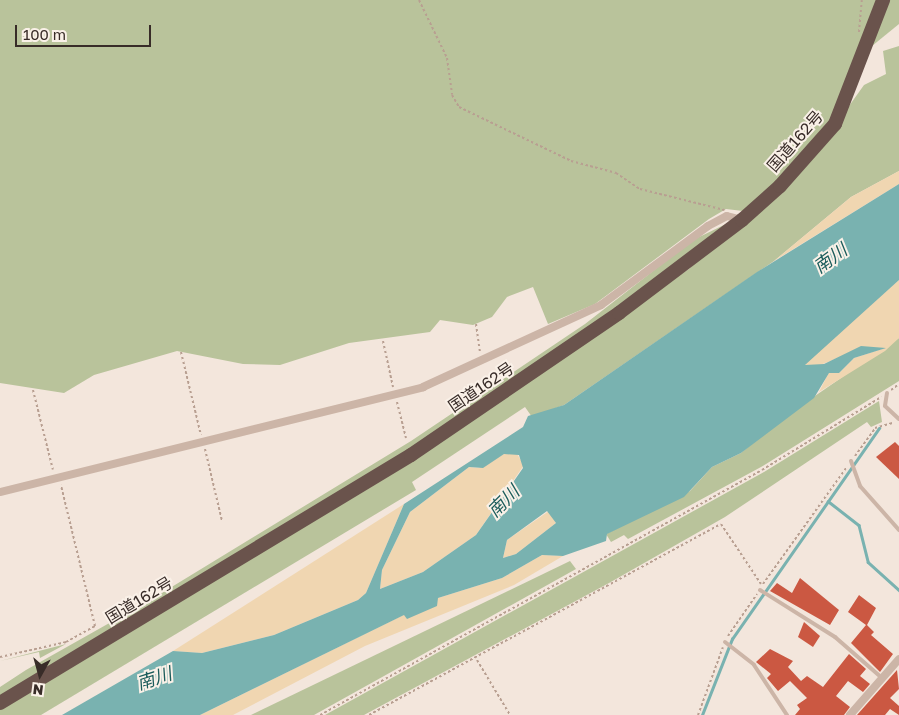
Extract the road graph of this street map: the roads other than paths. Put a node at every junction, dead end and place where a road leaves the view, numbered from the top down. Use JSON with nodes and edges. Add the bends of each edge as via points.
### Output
{"nodes":[{"id":1,"x":883,"y":0,"type":"edge"},
{"id":2,"x":742,"y":220,"type":"junction"},
{"id":3,"x":886,"y":393,"type":"road end"},
{"id":4,"x":899,"y":420,"type":"edge"},
{"id":5,"x":851,"y":461,"type":"road end"},
{"id":6,"x":0,"y":492,"type":"edge"},
{"id":7,"x":899,"y":530,"type":"edge"},
{"id":8,"x":761,"y":588,"type":"road end"},
{"id":9,"x":725,"y":642,"type":"road end"},
{"id":10,"x":899,"y":659,"type":"edge"},
{"id":11,"x":882,"y":678,"type":"junction"},
{"id":12,"x":0,"y":703,"type":"edge"},
{"id":13,"x":788,"y":715,"type":"edge"},
{"id":14,"x":850,"y":715,"type":"edge"}],
"edges":[{"from":1,"to":2,"type":"highway","name":"国道162号","via":[[835,124],[780,186]]},
{"from":2,"to":6,"type":"street","via":[[727,216],[691,237],[602,305],[396,397]]},
{"from":2,"to":12,"type":"highway","name":"国道162号","via":[[606,322],[411,455]]},
{"from":3,"to":4,"type":"lane","via":[[883,401]]},
{"from":5,"to":7,"type":"lane","via":[[860,486]]},
{"from":8,"to":11,"type":"lane","via":[[835,637]]},
{"from":9,"to":13,"type":"lane","via":[[754,665]]},
{"from":10,"to":11,"type":"street"},
{"from":11,"to":14,"type":"street"}]}
